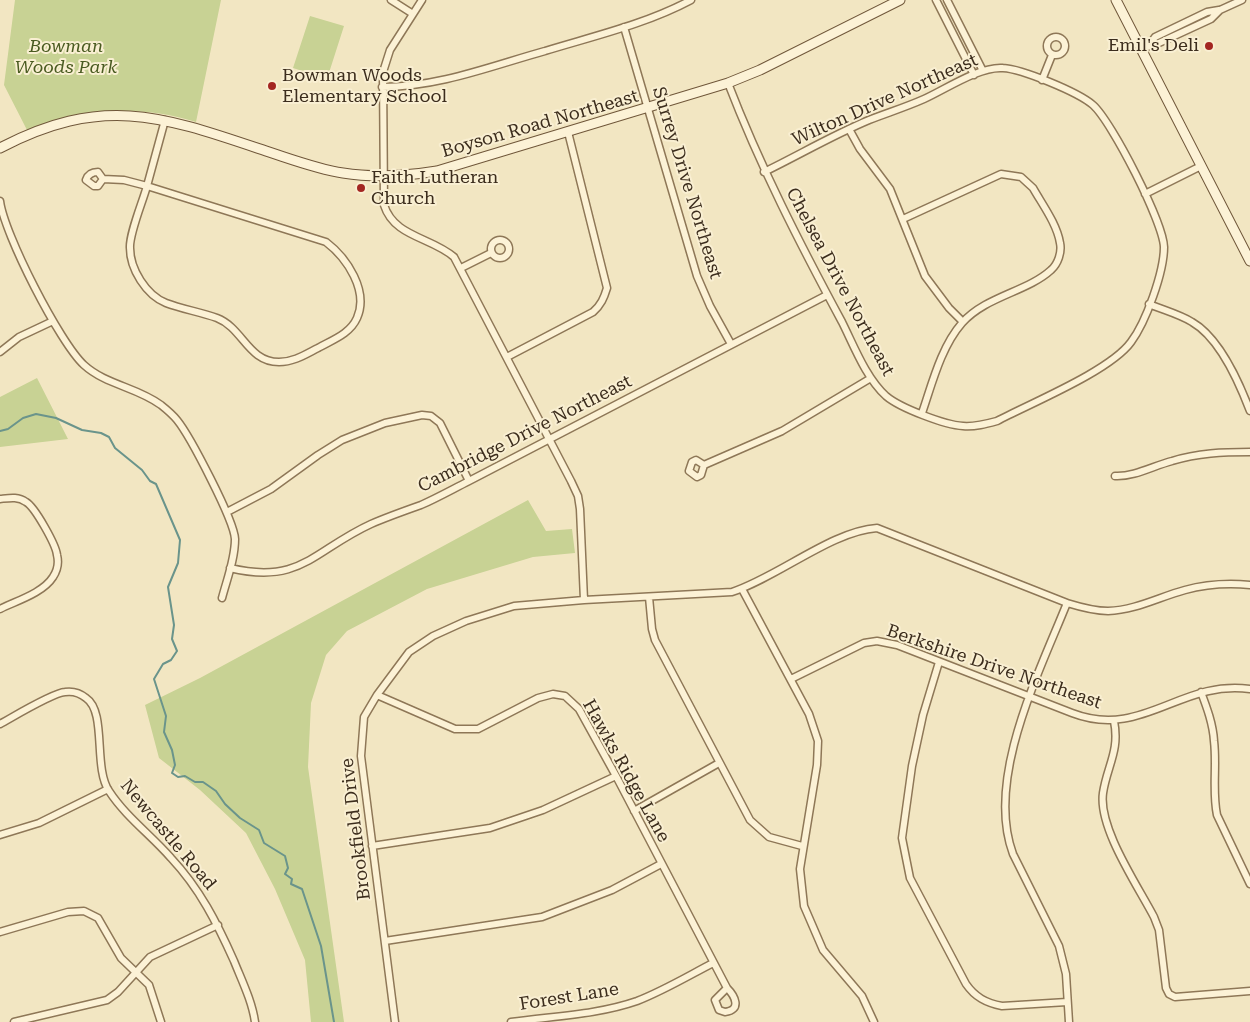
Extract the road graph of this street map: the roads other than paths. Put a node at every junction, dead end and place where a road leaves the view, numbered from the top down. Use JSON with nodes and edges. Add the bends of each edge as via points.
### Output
{"nodes":[{"id":1,"x":391,"y":0,"type":"edge"},
{"id":2,"x":422,"y":0,"type":"edge"},
{"id":3,"x":692,"y":0,"type":"edge"},
{"id":4,"x":900,"y":0,"type":"edge"},
{"id":5,"x":936,"y":0,"type":"edge"},
{"id":6,"x":947,"y":0,"type":"edge"},
{"id":7,"x":1116,"y":0,"type":"edge"},
{"id":8,"x":1242,"y":0,"type":"edge"},
{"id":9,"x":413,"y":14,"type":"junction"},
{"id":10,"x":624,"y":27,"type":"junction"},
{"id":11,"x":1141,"y":49,"type":"junction"},
{"id":12,"x":1052,"y":55,"type":"dead end"},
{"id":13,"x":983,"y":71,"type":"junction"},
{"id":14,"x":974,"y":75,"type":"junction"},
{"id":15,"x":1042,"y":80,"type":"junction"},
{"id":16,"x":728,"y":83,"type":"junction"},
{"id":17,"x":382,"y":87,"type":"junction"},
{"id":18,"x":649,"y":109,"type":"junction"},
{"id":19,"x":165,"y":120,"type":"junction"},
{"id":20,"x":850,"y":129,"type":"junction"},
{"id":21,"x":568,"y":132,"type":"junction"},
{"id":22,"x":0,"y":148,"type":"edge"},
{"id":23,"x":1201,"y":166,"type":"junction"},
{"id":24,"x":764,"y":172,"type":"junction"},
{"id":25,"x":382,"y":176,"type":"junction"},
{"id":26,"x":103,"y":179,"type":"dead end"},
{"id":27,"x":147,"y":186,"type":"junction"},
{"id":28,"x":1145,"y":194,"type":"junction"},
{"id":29,"x":0,"y":201,"type":"edge"},
{"id":30,"x":903,"y":219,"type":"junction"},
{"id":31,"x":491,"y":253,"type":"dead end"},
{"id":32,"x":1250,"y":261,"type":"edge"},
{"id":33,"x":461,"y":268,"type":"junction"},
{"id":34,"x":827,"y":295,"type":"junction"},
{"id":35,"x":1149,"y":304,"type":"junction"},
{"id":36,"x":53,"y":321,"type":"junction"},
{"id":37,"x":963,"y":322,"type":"junction"},
{"id":38,"x":731,"y":344,"type":"junction"},
{"id":39,"x":0,"y":352,"type":"edge"},
{"id":40,"x":507,"y":357,"type":"junction"},
{"id":41,"x":872,"y":378,"type":"junction"},
{"id":42,"x":1250,"y":411,"type":"edge"},
{"id":43,"x":922,"y":413,"type":"junction"},
{"id":44,"x":549,"y":439,"type":"junction"},
{"id":45,"x":1250,"y":452,"type":"edge"},
{"id":46,"x":704,"y":465,"type":"dead end"},
{"id":47,"x":1115,"y":476,"type":"dead end"},
{"id":48,"x":469,"y":481,"type":"junction"},
{"id":49,"x":0,"y":499,"type":"edge"},
{"id":50,"x":226,"y":512,"type":"junction"},
{"id":51,"x":230,"y":568,"type":"junction"},
{"id":52,"x":1250,"y":585,"type":"edge"},
{"id":53,"x":742,"y":589,"type":"junction"},
{"id":54,"x":649,"y":597,"type":"junction"},
{"id":55,"x":222,"y":598,"type":"dead end"},
{"id":56,"x":584,"y":600,"type":"junction"},
{"id":57,"x":1067,"y":603,"type":"junction"},
{"id":58,"x":0,"y":609,"type":"edge"},
{"id":59,"x":939,"y":662,"type":"junction"},
{"id":60,"x":791,"y":679,"type":"junction"},
{"id":61,"x":1250,"y":689,"type":"edge"},
{"id":62,"x":1201,"y":692,"type":"junction"},
{"id":63,"x":377,"y":695,"type":"junction"},
{"id":64,"x":1030,"y":696,"type":"junction"},
{"id":65,"x":1114,"y":722,"type":"junction"},
{"id":66,"x":0,"y":724,"type":"edge"},
{"id":67,"x":719,"y":763,"type":"junction"},
{"id":68,"x":616,"y":776,"type":"junction"},
{"id":69,"x":108,"y":789,"type":"junction"},
{"id":70,"x":634,"y":811,"type":"junction"},
{"id":71,"x":0,"y":835,"type":"edge"},
{"id":72,"x":372,"y":846,"type":"junction"},
{"id":73,"x":802,"y":846,"type":"junction"},
{"id":74,"x":661,"y":864,"type":"junction"},
{"id":75,"x":1250,"y":884,"type":"edge"},
{"id":76,"x":218,"y":925,"type":"junction"},
{"id":77,"x":0,"y":932,"type":"edge"},
{"id":78,"x":385,"y":941,"type":"junction"},
{"id":79,"x":713,"y":963,"type":"junction"},
{"id":80,"x":135,"y":971,"type":"junction"},
{"id":81,"x":726,"y":988,"type":"dead end"},
{"id":82,"x":1250,"y":991,"type":"edge"},
{"id":83,"x":1067,"y":1002,"type":"junction"},
{"id":84,"x":14,"y":1022,"type":"edge"},
{"id":85,"x":161,"y":1022,"type":"edge"},
{"id":86,"x":255,"y":1022,"type":"edge"},
{"id":87,"x":395,"y":1022,"type":"edge"},
{"id":88,"x":511,"y":1022,"type":"edge"},
{"id":89,"x":874,"y":1022,"type":"edge"},
{"id":90,"x":1069,"y":1022,"type":"edge"}],
"edges":[{"from":1,"to":9,"type":"street"},
{"from":2,"to":9,"type":"street"},
{"from":3,"to":10,"type":"street","via":[[657,17]]},
{"from":4,"to":16,"type":"main road","name":"Boyson Road Northeast"},
{"from":5,"to":14,"type":"street"},
{"from":6,"to":13,"type":"street"},
{"from":7,"to":11,"type":"main road"},
{"from":8,"to":11,"type":"street","via":[[1155,37]]},
{"from":9,"to":17,"type":"street","via":[[385,62]]},
{"from":10,"to":17,"type":"street","via":[[442,81]]},
{"from":10,"to":18,"type":"street","name":"Surrey Drive Northeast"},
{"from":11,"to":23,"type":"main road"},
{"from":12,"to":15,"type":"street"},
{"from":13,"to":14,"type":"street","name":"Wilton Drive Northeast"},
{"from":13,"to":15,"type":"street","name":"Wilton Drive Northeast","via":[[1004,68]]},
{"from":14,"to":20,"type":"street","name":"Wilton Drive Northeast"},
{"from":15,"to":28,"type":"street","name":"Wilton Drive Northeast","via":[[1078,95],[1102,114]]},
{"from":16,"to":18,"type":"main road","name":"Boyson Road Northeast"},
{"from":16,"to":24,"type":"street","name":"Chelsea Drive Northeast"},
{"from":17,"to":25,"type":"street"},
{"from":18,"to":21,"type":"main road","name":"Boyson Road Northeast"},
{"from":18,"to":38,"type":"street","name":"Surrey Drive Northeast","via":[[697,276]]},
{"from":19,"to":22,"type":"main road","name":"Boyson Road Northeast","via":[[117,115],[80,119],[44,128]]},
{"from":19,"to":25,"type":"main road","name":"Boyson Road Northeast","via":[[196,127],[299,162],[342,173]]},
{"from":19,"to":27,"type":"street"},
{"from":20,"to":24,"type":"street","name":"Wilton Drive Northeast"},
{"from":20,"to":30,"type":"street","via":[[860,149],[890,189]]},
{"from":21,"to":25,"type":"main road","name":"Boyson Road Northeast","via":[[437,171]]},
{"from":21,"to":40,"type":"street","via":[[607,288],[605,297],[593,312]]},
{"from":23,"to":28,"type":"street"},
{"from":23,"to":32,"type":"main road"},
{"from":24,"to":34,"type":"street","name":"Chelsea Drive Northeast"},
{"from":25,"to":33,"type":"street","via":[[384,205],[390,220],[406,232],[446,250]]},
{"from":26,"to":27,"type":"street"},
{"from":27,"to":27,"type":"street","via":[[326,242],[341,255],[356,282],[360,299],[357,318],[342,335],[298,358],[279,362],[256,355],[228,324],[164,302],[140,281],[132,262],[130,247]]},
{"from":28,"to":35,"type":"street","name":"Wilton Drive Northeast","via":[[1158,221],[1164,245],[1161,268]]},
{"from":29,"to":36,"type":"street","via":[[8,232]]},
{"from":30,"to":37,"type":"street","via":[[925,276]]},
{"from":30,"to":37,"type":"street","via":[[993,177],[1008,174],[1028,181],[1048,214],[1060,242],[1057,263],[1042,276],[989,302]]},
{"from":31,"to":33,"type":"street"},
{"from":33,"to":40,"type":"street"},
{"from":34,"to":38,"type":"street","name":"Cambridge Drive Northeast"},
{"from":34,"to":41,"type":"street","name":"Chelsea Drive Northeast"},
{"from":35,"to":42,"type":"street","via":[[1184,317],[1208,334],[1221,352]]},
{"from":35,"to":43,"type":"street","name":"Chelsea Drive Northeast","via":[[1132,342],[1116,358],[997,421],[962,426]]},
{"from":36,"to":39,"type":"street","via":[[19,337]]},
{"from":36,"to":50,"type":"street","via":[[68,347],[95,375],[138,392],[161,405],[177,420]]},
{"from":37,"to":43,"type":"street","via":[[943,358]]},
{"from":38,"to":44,"type":"street","name":"Cambridge Drive Northeast"},
{"from":40,"to":44,"type":"street"},
{"from":41,"to":43,"type":"street","name":"Chelsea Drive Northeast","via":[[888,397]]},
{"from":41,"to":46,"type":"street","via":[[782,431]]},
{"from":44,"to":48,"type":"street","name":"Cambridge Drive Northeast"},
{"from":44,"to":56,"type":"street","via":[[578,496]]},
{"from":45,"to":47,"type":"street","via":[[1197,455],[1161,463],[1125,477]]},
{"from":48,"to":50,"type":"street","via":[[440,423],[422,414],[385,423],[342,440],[271,489]]},
{"from":48,"to":51,"type":"street","name":"Cambridge Drive Northeast","via":[[423,504],[371,524],[288,571],[266,574]]},
{"from":49,"to":58,"type":"street","via":[[16,498],[34,509],[58,554],[58,567],[53,578],[43,587]]},
{"from":50,"to":51,"type":"street","via":[[235,539]]},
{"from":51,"to":55,"type":"street"},
{"from":52,"to":57,"type":"street","name":"Brookfield Drive","via":[[1207,585],[1124,609],[1092,609]]},
{"from":53,"to":54,"type":"street","name":"Brookfield Drive","via":[[721,594]]},
{"from":53,"to":57,"type":"street","name":"Brookfield Drive","via":[[852,532],[877,528]]},
{"from":53,"to":60,"type":"street"},
{"from":54,"to":56,"type":"street","name":"Brookfield Drive"},
{"from":54,"to":67,"type":"street","via":[[655,640]]},
{"from":56,"to":63,"type":"street","name":"Brookfield Drive","via":[[514,606],[466,621],[433,636],[409,652]]},
{"from":57,"to":64,"type":"street"},
{"from":59,"to":60,"type":"street","name":"Berkshire Drive Northeast","via":[[877,640],[852,647]]},
{"from":59,"to":64,"type":"street","name":"Berkshire Drive Northeast"},
{"from":59,"to":83,"type":"street","via":[[922,715],[905,813],[902,838],[910,878],[973,994],[1002,1006]]},
{"from":60,"to":73,"type":"street","via":[[810,714],[818,741]]},
{"from":61,"to":62,"type":"street","name":"Berkshire Drive Northeast","via":[[1224,688]]},
{"from":62,"to":65,"type":"street","name":"Berkshire Drive Northeast"},
{"from":62,"to":75,"type":"street","via":[[1214,742],[1217,815]]},
{"from":63,"to":68,"type":"street","name":"Hawks Ridge Lane","via":[[455,729],[478,729],[538,698],[553,694],[565,696],[579,709]]},
{"from":63,"to":72,"type":"street","name":"Brookfield Drive","via":[[364,717],[361,756]]},
{"from":64,"to":65,"type":"street","name":"Berkshire Drive Northeast","via":[[1087,719]]},
{"from":64,"to":83,"type":"street","via":[[1011,760],[1006,828],[1013,854],[1059,946],[1066,974]]},
{"from":65,"to":82,"type":"street","via":[[1116,743],[1103,794],[1105,816],[1112,837],[1159,930],[1169,994],[1175,998]]},
{"from":66,"to":69,"type":"street","name":"Newcastle Road","via":[[63,692],[88,698],[97,711],[98,749]]},
{"from":67,"to":70,"type":"street"},
{"from":67,"to":73,"type":"street","via":[[750,820],[759,829],[780,841]]},
{"from":68,"to":70,"type":"street","name":"Hawks Ridge Lane"},
{"from":68,"to":72,"type":"street","via":[[543,810],[490,828]]},
{"from":69,"to":71,"type":"street","via":[[38,823]]},
{"from":69,"to":76,"type":"street","name":"Newcastle Road","via":[[123,810],[190,879]]},
{"from":70,"to":74,"type":"street","name":"Hawks Ridge Lane"},
{"from":72,"to":78,"type":"street","name":"Brookfield Drive"},
{"from":73,"to":89,"type":"street","via":[[801,888],[809,921],[824,950],[862,996]]},
{"from":74,"to":78,"type":"street","via":[[612,890],[542,917]]},
{"from":74,"to":79,"type":"street","name":"Hawks Ridge Lane"},
{"from":76,"to":80,"type":"street","via":[[150,957]]},
{"from":76,"to":86,"type":"street","name":"Newcastle Road","via":[[253,1007]]},
{"from":77,"to":80,"type":"street","via":[[68,912],[84,911],[98,918],[120,958]]},
{"from":78,"to":87,"type":"street","name":"Brookfield Drive"},
{"from":79,"to":81,"type":"street","name":"Hawks Ridge Lane"},
{"from":79,"to":88,"type":"street","name":"Forest Lane","via":[[636,1001],[600,1010]]},
{"from":80,"to":84,"type":"street","via":[[107,1000]]},
{"from":80,"to":85,"type":"street","via":[[149,985]]},
{"from":83,"to":90,"type":"street"}]}
